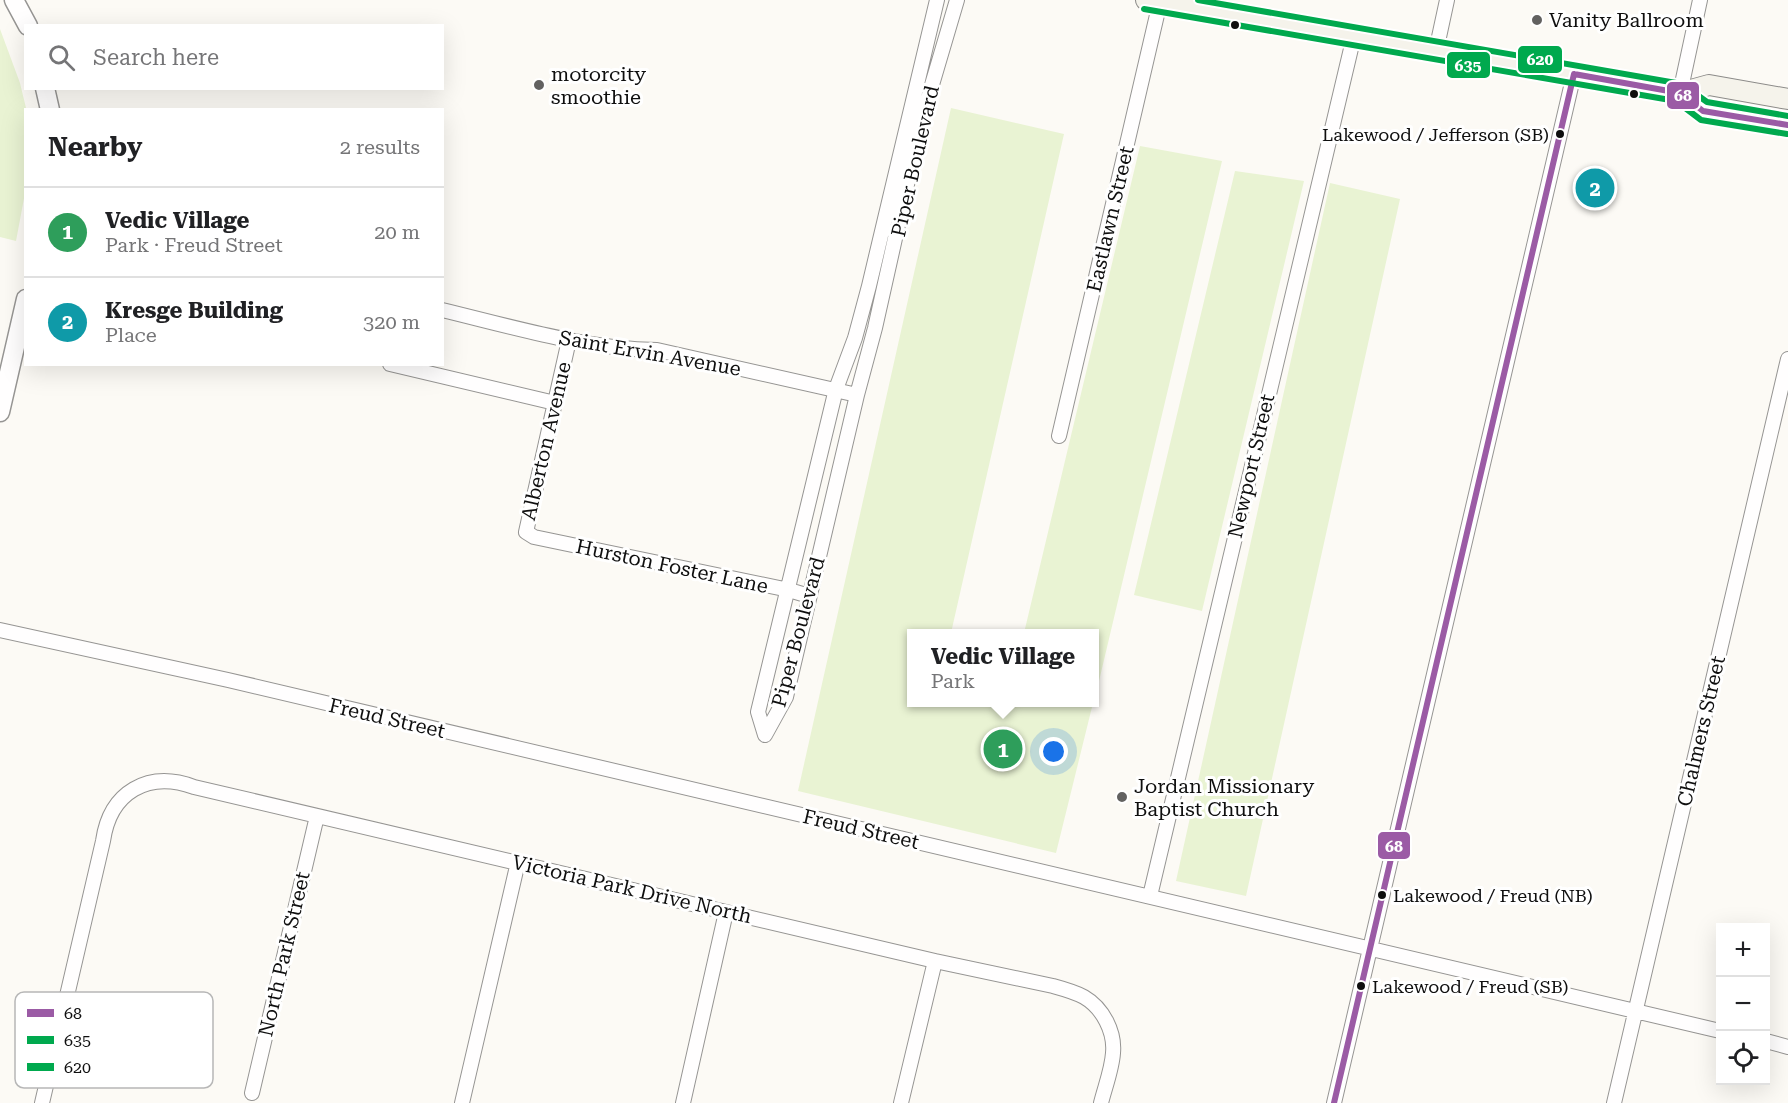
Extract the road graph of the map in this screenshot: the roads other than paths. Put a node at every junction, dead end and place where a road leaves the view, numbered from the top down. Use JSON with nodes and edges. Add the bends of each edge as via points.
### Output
{"nodes":[{"id":1,"x":14,"y":0,"type":"edge"},
{"id":2,"x":937,"y":0,"type":"edge"},
{"id":3,"x":957,"y":0,"type":"edge"},
{"id":4,"x":1447,"y":0,"type":"edge"},
{"id":5,"x":1700,"y":0,"type":"edge"},
{"id":6,"x":1153,"y":1,"type":"edge"},
{"id":7,"x":1209,"y":5,"type":"edge"},
{"id":8,"x":27,"y":24,"type":"edge"},
{"id":9,"x":1354,"y":36,"type":"junction"},
{"id":10,"x":1436,"y":51,"type":"junction"},
{"id":11,"x":1574,"y":74,"type":"junction"},
{"id":12,"x":45,"y":90,"type":"edge"},
{"id":13,"x":1680,"y":93,"type":"junction"},
{"id":14,"x":1788,"y":99,"type":"edge"},
{"id":15,"x":50,"y":108,"type":"edge"},
{"id":16,"x":1788,"y":125,"type":"edge"},
{"id":17,"x":24,"y":308,"type":"edge"},
{"id":18,"x":444,"y":310,"type":"edge"},
{"id":19,"x":569,"y":340,"type":"junction"},
{"id":20,"x":1788,"y":358,"type":"edge"},
{"id":21,"x":398,"y":366,"type":"edge"},
{"id":22,"x":836,"y":389,"type":"junction"},
{"id":23,"x":857,"y":395,"type":"junction"},
{"id":24,"x":555,"y":403,"type":"junction"},
{"id":25,"x":0,"y":412,"type":"edge"},
{"id":26,"x":1059,"y":436,"type":"dead end"},
{"id":27,"x":534,"y":537,"type":"joint"},
{"id":28,"x":789,"y":590,"type":"junction"},
{"id":29,"x":809,"y":596,"type":"junction"},
{"id":30,"x":0,"y":630,"type":"edge"},
{"id":31,"x":317,"y":816,"type":"junction"},
{"id":32,"x":518,"y":862,"type":"junction"},
{"id":33,"x":1150,"y":896,"type":"junction"},
{"id":34,"x":726,"y":912,"type":"junction"},
{"id":35,"x":1370,"y":948,"type":"junction"},
{"id":36,"x":935,"y":961,"type":"junction"},
{"id":37,"x":68,"y":992,"type":"edge"},
{"id":38,"x":1635,"y":1011,"type":"junction"},
{"id":39,"x":1716,"y":1030,"type":"edge"},
{"id":40,"x":1770,"y":1042,"type":"edge"},
{"id":41,"x":1788,"y":1047,"type":"edge"},
{"id":42,"x":46,"y":1088,"type":"edge"},
{"id":43,"x":252,"y":1093,"type":"dead end"},
{"id":44,"x":42,"y":1103,"type":"edge"},
{"id":45,"x":462,"y":1103,"type":"edge"},
{"id":46,"x":683,"y":1103,"type":"edge"},
{"id":47,"x":901,"y":1103,"type":"edge"},
{"id":48,"x":1101,"y":1103,"type":"edge"},
{"id":49,"x":1334,"y":1103,"type":"edge"},
{"id":50,"x":1614,"y":1103,"type":"edge"}],
"edges":[{"from":1,"to":8,"type":"street"},
{"from":2,"to":22,"type":"street","name":"Piper Boulevard","via":[[869,286]]},
{"from":3,"to":23,"type":"street","name":"Piper Boulevard","via":[[921,122]]},
{"from":4,"to":10,"type":"street"},
{"from":5,"to":13,"type":"street"},
{"from":6,"to":7,"type":"main road"},
{"from":6,"to":26,"type":"street","name":"Eastlawn Street"},
{"from":7,"to":9,"type":"main road"},
{"from":9,"to":10,"type":"main road"},
{"from":9,"to":33,"type":"street","name":"Newport Street"},
{"from":10,"to":11,"type":"main road"},
{"from":11,"to":13,"type":"main road"},
{"from":11,"to":35,"type":"street"},
{"from":12,"to":15,"type":"street"},
{"from":13,"to":14,"type":"main road","via":[[1709,85]]},
{"from":13,"to":16,"type":"main road","via":[[1703,111]]},
{"from":17,"to":25,"type":"street"},
{"from":18,"to":19,"type":"street","name":"Saint Ervin Avenue"},
{"from":19,"to":22,"type":"street","name":"Saint Ervin Avenue","via":[[657,350]]},
{"from":19,"to":24,"type":"street","name":"Alberton Avenue"},
{"from":20,"to":38,"type":"street","name":"Chalmers Street"},
{"from":21,"to":24,"type":"street"},
{"from":22,"to":23,"type":"street","name":"Saint Ervin Avenue"},
{"from":22,"to":28,"type":"street","name":"Piper Boulevard"},
{"from":23,"to":29,"type":"street","name":"Piper Boulevard"},
{"from":24,"to":27,"type":"street","name":"Alberton Avenue","via":[[526,532]]},
{"from":27,"to":28,"type":"street","name":"Hurston Foster Lane"},
{"from":28,"to":29,"type":"street","name":"Hurston Foster Lane"},
{"from":28,"to":29,"type":"street","name":"Piper Boulevard","via":[[758,712],[765,735],[786,697]]},
{"from":30,"to":33,"type":"street","name":"Freud Street"},
{"from":31,"to":32,"type":"street","name":"Victoria Park Drive North"},
{"from":31,"to":37,"type":"street","name":"Victoria Park Drive North","via":[[163,780],[125,795],[105,827]]},
{"from":31,"to":43,"type":"street","name":"North Park Street"},
{"from":32,"to":34,"type":"street","name":"Victoria Park Drive North"},
{"from":32,"to":45,"type":"street"},
{"from":33,"to":35,"type":"street","name":"Freud Street"},
{"from":34,"to":36,"type":"street","name":"Victoria Park Drive North"},
{"from":34,"to":46,"type":"street"},
{"from":35,"to":38,"type":"street","name":"Freud Street"},
{"from":35,"to":49,"type":"street"},
{"from":36,"to":47,"type":"street"},
{"from":36,"to":48,"type":"street","name":"Victoria Park Drive North","via":[[1053,986],[1093,1004],[1109,1025],[1113,1042]]},
{"from":38,"to":39,"type":"street","name":"Freud Street"},
{"from":38,"to":50,"type":"street","name":"Chalmers Street"},
{"from":40,"to":41,"type":"street"},
{"from":42,"to":44,"type":"street","name":"Victoria Park Drive North"}]}
